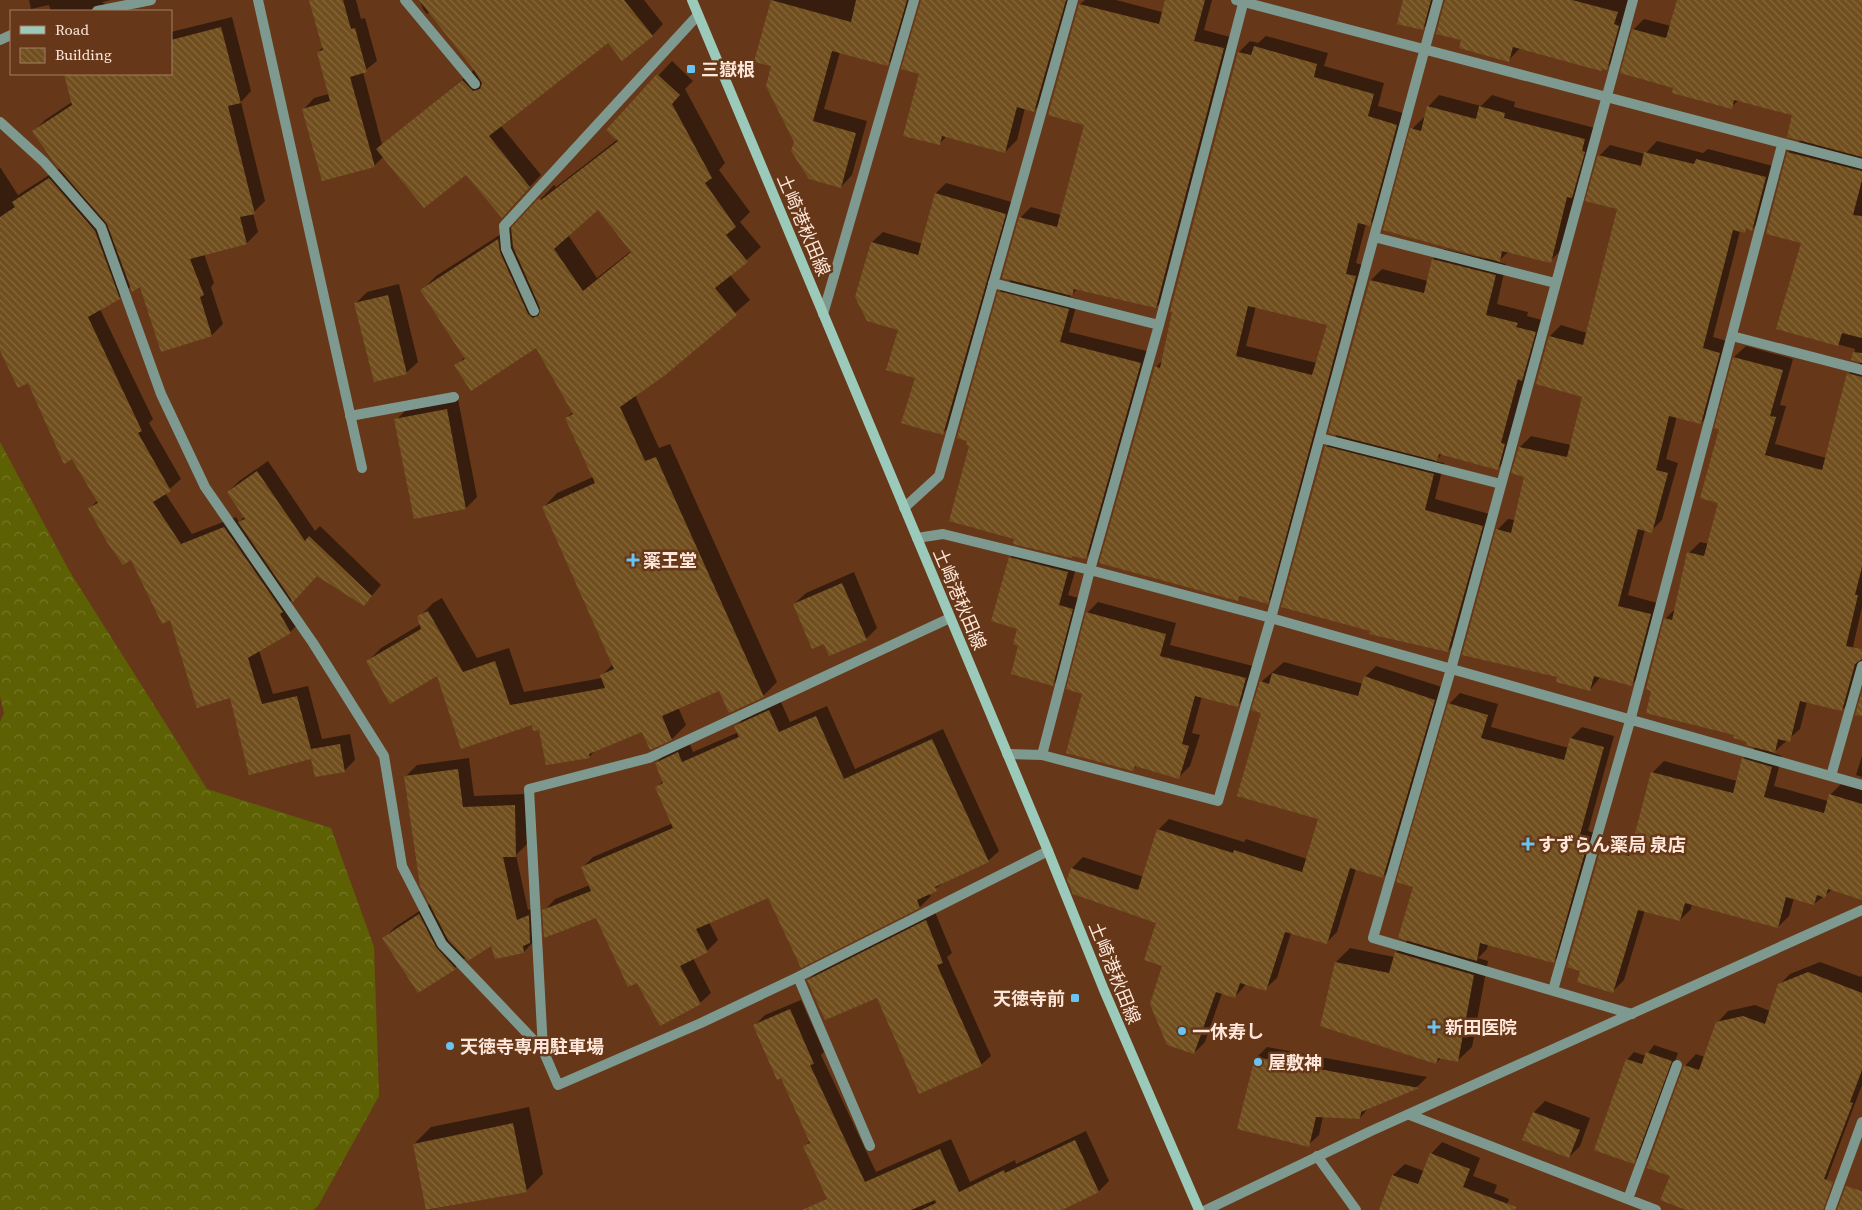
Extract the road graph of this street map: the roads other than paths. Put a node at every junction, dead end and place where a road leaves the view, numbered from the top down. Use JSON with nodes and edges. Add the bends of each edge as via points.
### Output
{"nodes":[{"id":1,"x":151,"y":0,"type":"edge"},
{"id":2,"x":258,"y":0,"type":"edge"},
{"id":3,"x":405,"y":0,"type":"edge"},
{"id":4,"x":692,"y":0,"type":"edge"},
{"id":5,"x":914,"y":0,"type":"edge"},
{"id":6,"x":1073,"y":0,"type":"edge"},
{"id":7,"x":1438,"y":0,"type":"edge"},
{"id":8,"x":1633,"y":0,"type":"edge"},
{"id":9,"x":1241,"y":1,"type":"edge"},
{"id":10,"x":102,"y":10,"type":"edge"},
{"id":11,"x":698,"y":15,"type":"junction"},
{"id":12,"x":1424,"y":50,"type":"junction"},
{"id":13,"x":475,"y":84,"type":"dead end"},
{"id":14,"x":1607,"y":99,"type":"junction"},
{"id":15,"x":0,"y":122,"type":"edge"},
{"id":16,"x":1782,"y":145,"type":"junction"},
{"id":17,"x":1862,"y":164,"type":"edge"},
{"id":18,"x":1374,"y":238,"type":"junction"},
{"id":19,"x":992,"y":283,"type":"junction"},
{"id":20,"x":1555,"y":283,"type":"junction"},
{"id":21,"x":534,"y":311,"type":"dead end"},
{"id":22,"x":823,"y":314,"type":"junction"},
{"id":23,"x":1159,"y":325,"type":"junction"},
{"id":24,"x":1732,"y":336,"type":"junction"},
{"id":25,"x":1862,"y":370,"type":"edge"},
{"id":26,"x":454,"y":397,"type":"dead end"},
{"id":27,"x":350,"y":416,"type":"junction"},
{"id":28,"x":1320,"y":438,"type":"junction"},
{"id":29,"x":362,"y":468,"type":"dead end"},
{"id":30,"x":1501,"y":484,"type":"junction"},
{"id":31,"x":904,"y":508,"type":"junction"},
{"id":32,"x":917,"y":538,"type":"junction"},
{"id":33,"x":1090,"y":570,"type":"junction"},
{"id":34,"x":950,"y":618,"type":"junction"},
{"id":35,"x":1271,"y":618,"type":"junction"},
{"id":36,"x":1862,"y":666,"type":"edge"},
{"id":37,"x":1451,"y":669,"type":"junction"},
{"id":38,"x":1630,"y":721,"type":"junction"},
{"id":39,"x":1008,"y":754,"type":"junction"},
{"id":40,"x":1042,"y":755,"type":"junction"},
{"id":41,"x":1831,"y":776,"type":"junction"},
{"id":42,"x":1862,"y":785,"type":"edge"},
{"id":43,"x":1048,"y":851,"type":"junction"},
{"id":44,"x":1862,"y":910,"type":"edge"},
{"id":45,"x":798,"y":978,"type":"junction"},
{"id":46,"x":1553,"y":990,"type":"junction"},
{"id":47,"x":1632,"y":1014,"type":"junction"},
{"id":48,"x":543,"y":1050,"type":"junction"},
{"id":49,"x":1677,"y":1065,"type":"dead end"},
{"id":50,"x":1410,"y":1115,"type":"junction"},
{"id":51,"x":1862,"y":1122,"type":"edge"},
{"id":52,"x":870,"y":1146,"type":"dead end"},
{"id":53,"x":1317,"y":1156,"type":"junction"},
{"id":54,"x":1628,"y":1199,"type":"junction"},
{"id":55,"x":1199,"y":1210,"type":"edge"},
{"id":56,"x":1206,"y":1210,"type":"edge"},
{"id":57,"x":1356,"y":1210,"type":"edge"},
{"id":58,"x":1656,"y":1210,"type":"edge"},
{"id":59,"x":1830,"y":1210,"type":"edge"}],
"edges":[{"from":1,"to":10,"type":"street"},
{"from":2,"to":27,"type":"street"},
{"from":3,"to":13,"type":"street"},
{"from":4,"to":11,"type":"main road","name":"土崎港秋田線"},
{"from":5,"to":22,"type":"street"},
{"from":6,"to":19,"type":"street"},
{"from":7,"to":12,"type":"street"},
{"from":8,"to":14,"type":"street"},
{"from":9,"to":12,"type":"street"},
{"from":9,"to":23,"type":"street"},
{"from":11,"to":21,"type":"street","via":[[504,226],[506,249]]},
{"from":11,"to":22,"type":"main road","name":"土崎港秋田線"},
{"from":12,"to":14,"type":"street"},
{"from":12,"to":18,"type":"street"},
{"from":14,"to":16,"type":"street"},
{"from":14,"to":20,"type":"street"},
{"from":15,"to":48,"type":"street","via":[[44,162],[101,227],[161,394],[205,487],[313,643],[384,756],[402,866],[442,944]]},
{"from":16,"to":17,"type":"street"},
{"from":16,"to":24,"type":"street"},
{"from":18,"to":20,"type":"street"},
{"from":18,"to":28,"type":"street"},
{"from":19,"to":23,"type":"street"},
{"from":19,"to":31,"type":"street","via":[[938,476]]},
{"from":20,"to":30,"type":"street"},
{"from":22,"to":31,"type":"main road","name":"土崎港秋田線"},
{"from":23,"to":33,"type":"street"},
{"from":24,"to":25,"type":"street"},
{"from":24,"to":38,"type":"street"},
{"from":26,"to":27,"type":"street"},
{"from":27,"to":29,"type":"street"},
{"from":28,"to":30,"type":"street"},
{"from":28,"to":35,"type":"street"},
{"from":30,"to":37,"type":"street"},
{"from":31,"to":32,"type":"main road","name":"土崎港秋田線"},
{"from":32,"to":33,"type":"street","via":[[943,534]]},
{"from":32,"to":34,"type":"main road","name":"土崎港秋田線"},
{"from":33,"to":35,"type":"street"},
{"from":33,"to":40,"type":"street"},
{"from":34,"to":39,"type":"main road","name":"土崎港秋田線"},
{"from":34,"to":48,"type":"street","via":[[649,758],[529,789]]},
{"from":35,"to":37,"type":"street"},
{"from":35,"to":40,"type":"street","via":[[1218,801]]},
{"from":36,"to":41,"type":"street"},
{"from":37,"to":38,"type":"street"},
{"from":37,"to":46,"type":"street","via":[[1373,938]]},
{"from":38,"to":41,"type":"street"},
{"from":38,"to":46,"type":"street"},
{"from":39,"to":40,"type":"street"},
{"from":39,"to":43,"type":"main road","name":"土崎港秋田線"},
{"from":41,"to":42,"type":"street"},
{"from":43,"to":45,"type":"street"},
{"from":43,"to":55,"type":"main road","name":"土崎港秋田線"},
{"from":44,"to":47,"type":"street"},
{"from":45,"to":48,"type":"street","via":[[558,1085]]},
{"from":45,"to":52,"type":"street"},
{"from":46,"to":47,"type":"street"},
{"from":47,"to":50,"type":"street"},
{"from":49,"to":54,"type":"street"},
{"from":50,"to":53,"type":"street"},
{"from":50,"to":54,"type":"street"},
{"from":51,"to":59,"type":"street"},
{"from":53,"to":56,"type":"street"},
{"from":53,"to":57,"type":"street"},
{"from":54,"to":58,"type":"street"}]}
